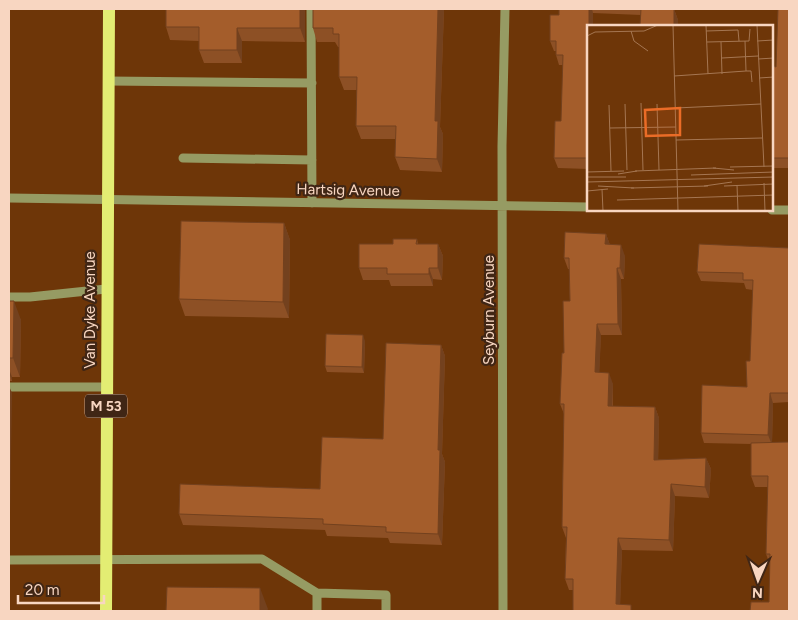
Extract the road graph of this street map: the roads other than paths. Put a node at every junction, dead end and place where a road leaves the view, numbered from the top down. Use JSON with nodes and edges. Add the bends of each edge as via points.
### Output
{"nodes":[{"id":1,"x":109,"y":9,"type":"edge"},
{"id":2,"x":311,"y":9,"type":"edge"},
{"id":3,"x":505,"y":9,"type":"edge"},
{"id":4,"x":108,"y":81,"type":"junction"},
{"id":5,"x":312,"y":83,"type":"junction"},
{"id":6,"x":183,"y":158,"type":"dead end"},
{"id":7,"x":312,"y":160,"type":"junction"},
{"id":8,"x":9,"y":198,"type":"edge"},
{"id":9,"x":107,"y":200,"type":"junction"},
{"id":10,"x":312,"y":203,"type":"junction"},
{"id":11,"x":504,"y":206,"type":"junction"},
{"id":12,"x":587,"y":207,"type":"edge"},
{"id":13,"x":773,"y":210,"type":"edge"},
{"id":14,"x":789,"y":210,"type":"edge"},
{"id":15,"x":106,"y":290,"type":"junction"},
{"id":16,"x":9,"y":297,"type":"edge"},
{"id":17,"x":9,"y":387,"type":"edge"},
{"id":18,"x":106,"y":388,"type":"junction"},
{"id":19,"x":107,"y":559,"type":"junction"},
{"id":20,"x":9,"y":560,"type":"edge"},
{"id":21,"x":317,"y":593,"type":"junction"},
{"id":22,"x":106,"y":611,"type":"edge"},
{"id":23,"x":317,"y":611,"type":"edge"},
{"id":24,"x":386,"y":611,"type":"edge"},
{"id":25,"x":503,"y":611,"type":"edge"}],
"edges":[{"from":1,"to":4,"type":"main road","name":"Van Dyke Avenue","number":"M 53"},
{"from":2,"to":5,"type":"street"},
{"from":3,"to":11,"type":"street","name":"Seyburn Avenue"},
{"from":4,"to":5,"type":"street"},
{"from":4,"to":9,"type":"main road","name":"Van Dyke Avenue","number":"M 53"},
{"from":5,"to":7,"type":"street"},
{"from":6,"to":7,"type":"street"},
{"from":7,"to":10,"type":"street"},
{"from":8,"to":9,"type":"street","name":"Hartsig Avenue"},
{"from":9,"to":10,"type":"street","name":"Hartsig Avenue"},
{"from":9,"to":15,"type":"main road","name":"Van Dyke Avenue","number":"M 53"},
{"from":10,"to":11,"type":"street","name":"Hartsig Avenue"},
{"from":11,"to":12,"type":"street","name":"Hartsig Avenue"},
{"from":11,"to":25,"type":"street","name":"Seyburn Avenue"},
{"from":13,"to":14,"type":"street"},
{"from":15,"to":16,"type":"street"},
{"from":15,"to":18,"type":"main road","name":"Van Dyke Avenue","number":"M 53"},
{"from":17,"to":18,"type":"street"},
{"from":18,"to":19,"type":"main road","name":"Van Dyke Avenue","number":"M 53"},
{"from":19,"to":20,"type":"street"},
{"from":19,"to":21,"type":"street","via":[[262,560]]},
{"from":19,"to":22,"type":"main road","name":"Van Dyke Avenue","number":"M 53"},
{"from":21,"to":23,"type":"street"},
{"from":21,"to":24,"type":"street","via":[[386,595]]}]}
